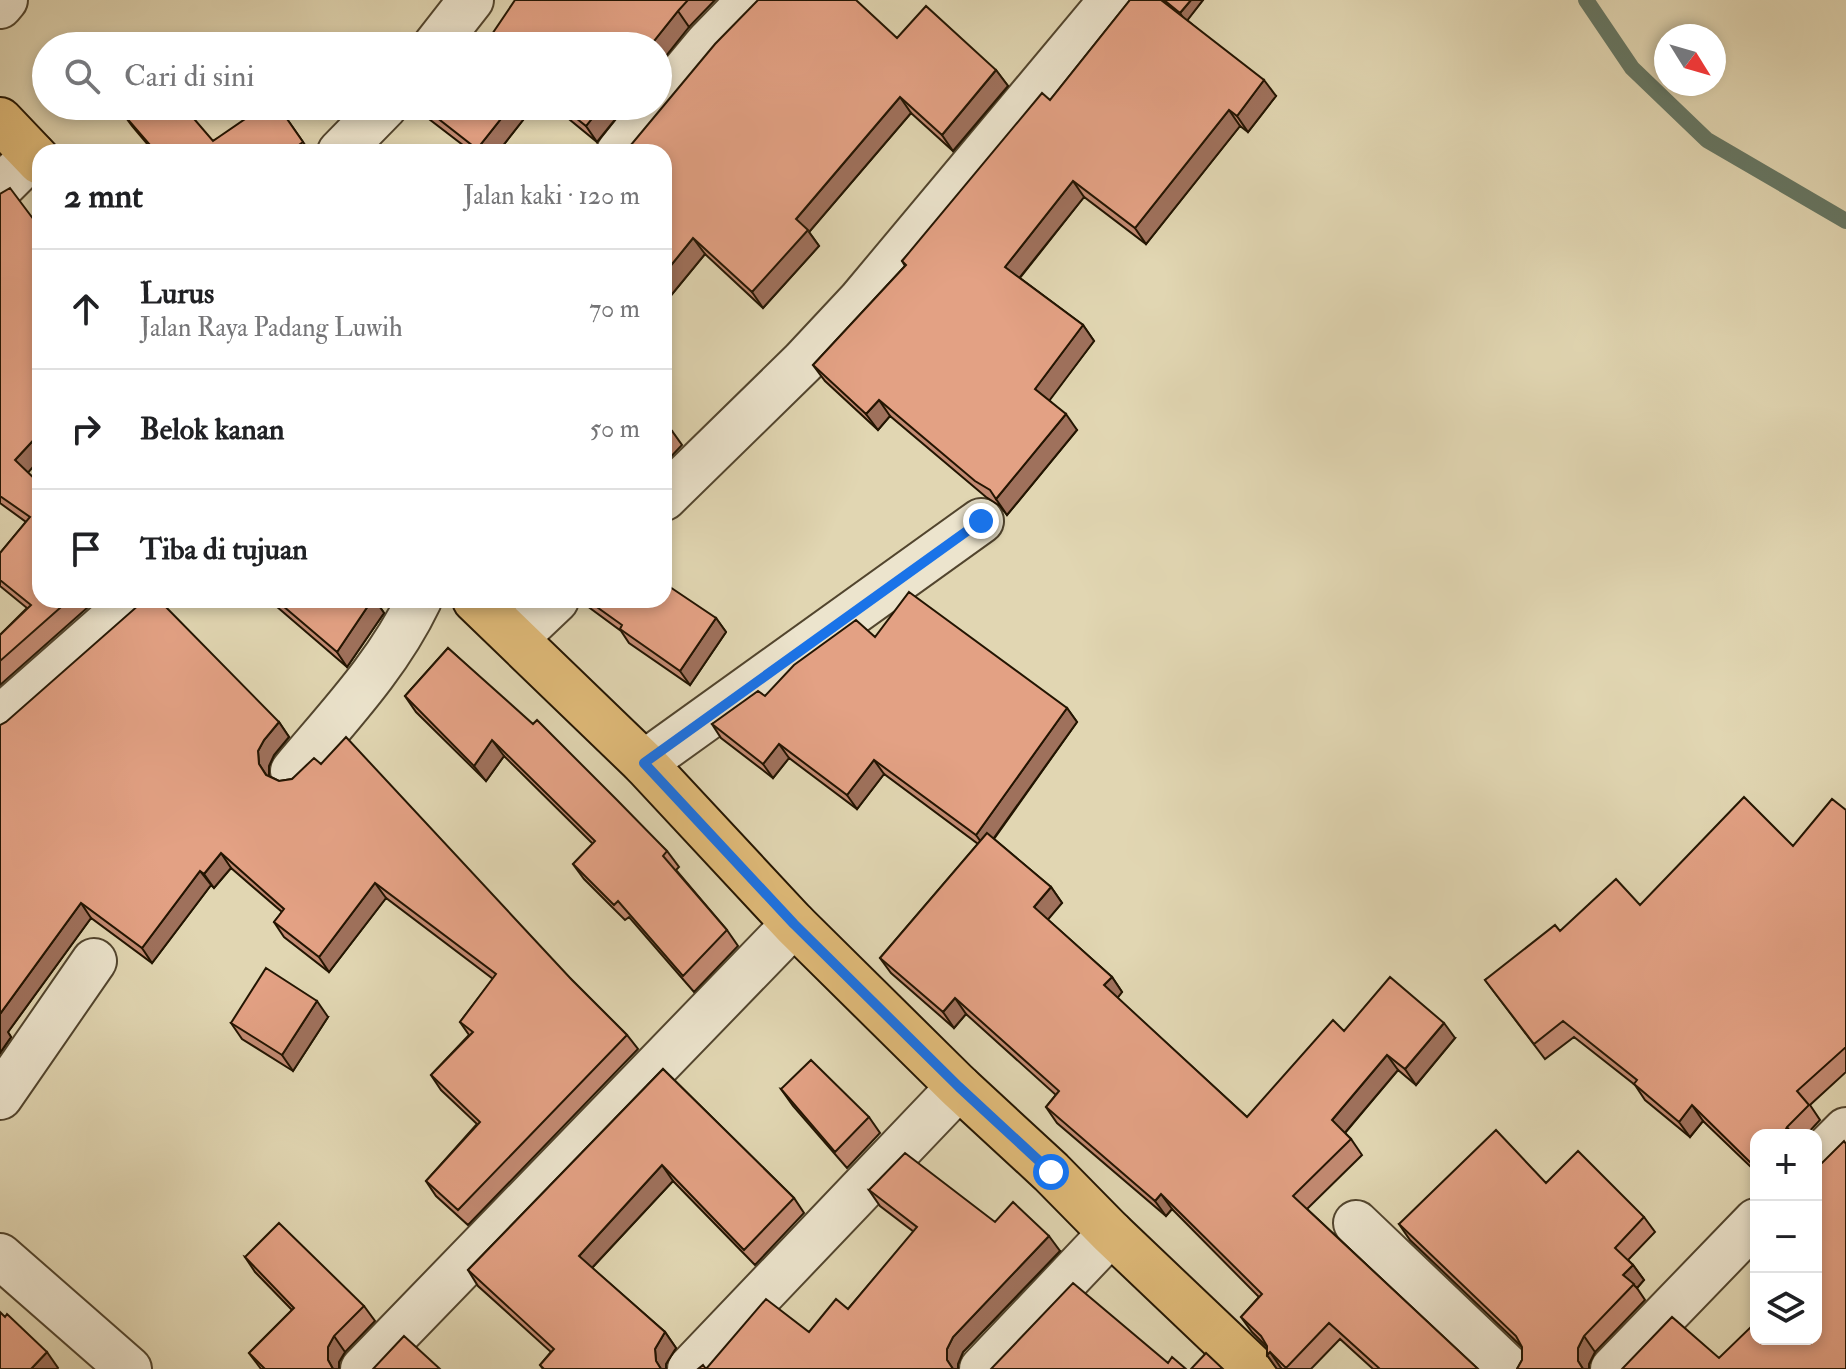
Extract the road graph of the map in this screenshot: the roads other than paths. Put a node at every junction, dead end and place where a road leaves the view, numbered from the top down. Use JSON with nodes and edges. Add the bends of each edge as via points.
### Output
{"nodes":[{"id":1,"x":5,"y":0,"type":"edge"},
{"id":2,"x":471,"y":0,"type":"edge"},
{"id":3,"x":750,"y":0,"type":"edge"},
{"id":4,"x":1110,"y":2,"type":"dead end"},
{"id":5,"x":0,"y":6,"type":"edge"},
{"id":6,"x":446,"y":32,"type":"edge"},
{"id":7,"x":672,"y":86,"type":"edge"},
{"id":8,"x":0,"y":120,"type":"edge"},
{"id":9,"x":371,"y":120,"type":"edge"},
{"id":10,"x":644,"y":120,"type":"edge"},
{"id":11,"x":348,"y":144,"type":"edge"},
{"id":12,"x":625,"y":144,"type":"edge"},
{"id":13,"x":32,"y":154,"type":"edge"},
{"id":14,"x":32,"y":161,"type":"edge"},
{"id":15,"x":0,"y":188,"type":"edge"},
{"id":16,"x":672,"y":490,"type":"edge"},
{"id":17,"x":981,"y":521,"type":"dead end"},
{"id":18,"x":125,"y":608,"type":"edge"},
{"id":19,"x":415,"y":608,"type":"edge"},
{"id":20,"x":484,"y":608,"type":"edge"},
{"id":21,"x":548,"y":608,"type":"edge"},
{"id":22,"x":516,"y":638,"type":"junction"},
{"id":23,"x":0,"y":718,"type":"edge"},
{"id":24,"x":644,"y":763,"type":"junction"},
{"id":25,"x":293,"y":771,"type":"dead end"},
{"id":26,"x":794,"y":924,"type":"junction"},
{"id":27,"x":94,"y":961,"type":"dead end"},
{"id":28,"x":959,"y":1087,"type":"junction"},
{"id":29,"x":0,"y":1097,"type":"edge"},
{"id":30,"x":1846,"y":1130,"type":"edge"},
{"id":31,"x":1822,"y":1154,"type":"edge"},
{"id":32,"x":1356,"y":1223,"type":"dead end"},
{"id":33,"x":1750,"y":1227,"type":"edge"},
{"id":34,"x":1111,"y":1233,"type":"junction"},
{"id":35,"x":0,"y":1256,"type":"edge"},
{"id":36,"x":129,"y":1369,"type":"edge"},
{"id":37,"x":363,"y":1369,"type":"edge"},
{"id":38,"x":690,"y":1369,"type":"edge"},
{"id":39,"x":982,"y":1369,"type":"edge"},
{"id":40,"x":1254,"y":1369,"type":"edge"},
{"id":41,"x":1509,"y":1369,"type":"edge"},
{"id":42,"x":1613,"y":1369,"type":"edge"}],
"edges":[{"from":1,"to":5,"type":"street"},
{"from":2,"to":6,"type":"street"},
{"from":3,"to":7,"type":"street"},
{"from":4,"to":16,"type":"street","via":[[860,301]]},
{"from":8,"to":13,"type":"main road"},
{"from":9,"to":11,"type":"street"},
{"from":10,"to":12,"type":"street"},
{"from":14,"to":15,"type":"street"},
{"from":17,"to":24,"type":"street"},
{"from":18,"to":23,"type":"street"},
{"from":19,"to":25,"type":"street","via":[[383,664]]},
{"from":20,"to":22,"type":"main road"},
{"from":21,"to":22,"type":"street"},
{"from":22,"to":24,"type":"main road"},
{"from":24,"to":26,"type":"main road"},
{"from":26,"to":28,"type":"main road"},
{"from":26,"to":37,"type":"street"},
{"from":27,"to":29,"type":"street"},
{"from":28,"to":34,"type":"main road"},
{"from":28,"to":38,"type":"street"},
{"from":30,"to":31,"type":"street"},
{"from":32,"to":41,"type":"street"},
{"from":33,"to":42,"type":"street"},
{"from":34,"to":39,"type":"street"},
{"from":34,"to":40,"type":"main road"},
{"from":35,"to":36,"type":"street"}]}
